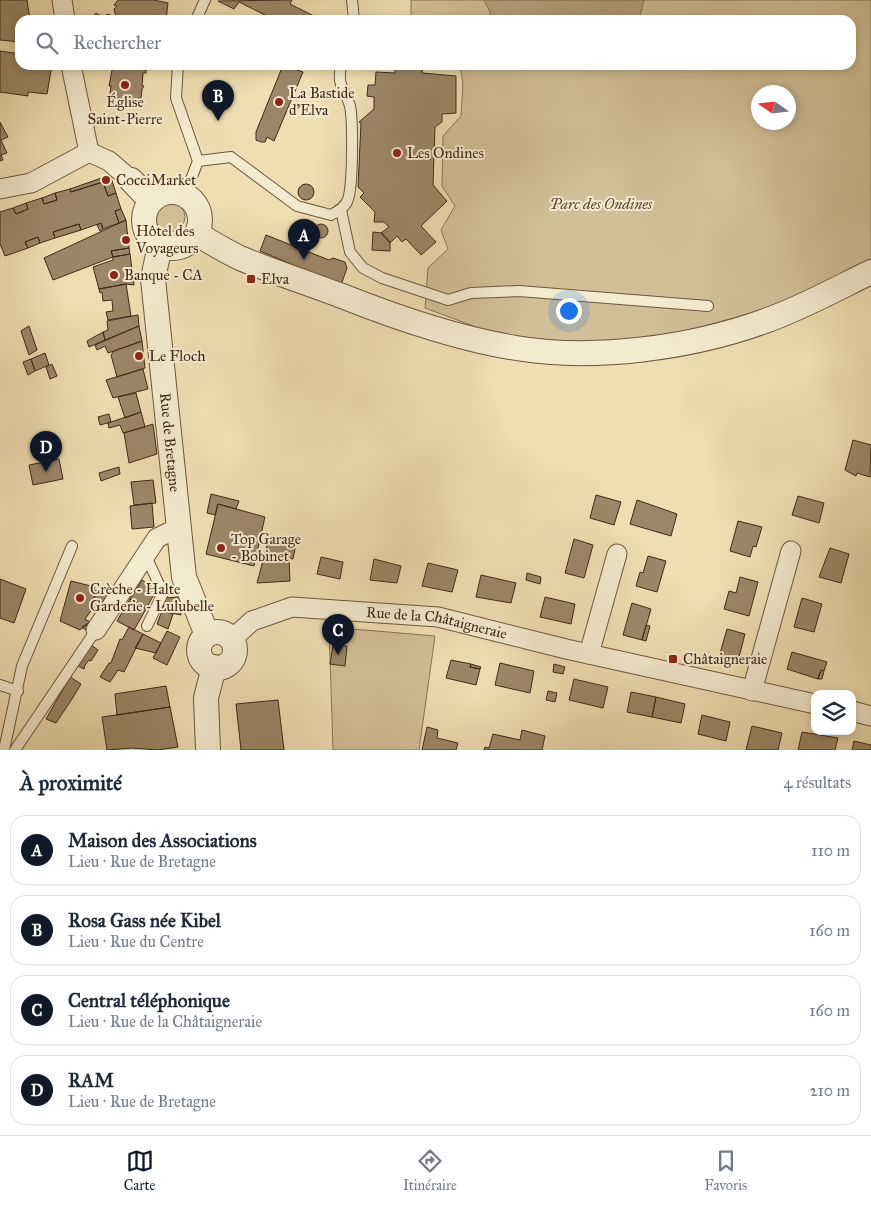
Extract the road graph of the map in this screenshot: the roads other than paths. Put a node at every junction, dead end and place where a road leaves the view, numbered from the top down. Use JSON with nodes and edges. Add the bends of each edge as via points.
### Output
{"nodes":[{"id":1,"x":62,"y":0,"type":"edge"},
{"id":2,"x":205,"y":0,"type":"edge"},
{"id":3,"x":352,"y":0,"type":"edge"},
{"id":4,"x":64,"y":15,"type":"edge"},
{"id":5,"x":198,"y":15,"type":"edge"},
{"id":6,"x":354,"y":15,"type":"edge"},
{"id":7,"x":72,"y":70,"type":"edge"},
{"id":8,"x":178,"y":70,"type":"edge"},
{"id":9,"x":340,"y":70,"type":"edge"},
{"id":10,"x":89,"y":152,"type":"junction"},
{"id":11,"x":198,"y":161,"type":"junction"},
{"id":12,"x":131,"y":180,"type":"joint"},
{"id":13,"x":0,"y":189,"type":"edge"},
{"id":14,"x":185,"y":194,"type":"junction"},
{"id":15,"x":151,"y":201,"type":"junction"},
{"id":16,"x":341,"y":210,"type":"junction"},
{"id":17,"x":197,"y":234,"type":"junction"},
{"id":18,"x":160,"y":245,"type":"junction"},
{"id":19,"x":871,"y":272,"type":"edge"},
{"id":20,"x":708,"y":306,"type":"dead end"},
{"id":21,"x":178,"y":528,"type":"junction"},
{"id":22,"x":72,"y":546,"type":"dead end"},
{"id":23,"x":791,"y":551,"type":"dead end"},
{"id":24,"x":145,"y":554,"type":"junction"},
{"id":25,"x":617,"y":554,"type":"dead end"},
{"id":26,"x":147,"y":626,"type":"dead end"},
{"id":27,"x":96,"y":630,"type":"joint"},
{"id":28,"x":207,"y":634,"type":"junction"},
{"id":29,"x":232,"y":639,"type":"junction"},
{"id":30,"x":589,"y":654,"type":"junction"},
{"id":31,"x":214,"y":667,"type":"junction"},
{"id":32,"x":0,"y":685,"type":"edge"},
{"id":33,"x":18,"y":691,"type":"junction"},
{"id":34,"x":752,"y":691,"type":"junction"},
{"id":35,"x":811,"y":703,"type":"edge"},
{"id":36,"x":856,"y":712,"type":"edge"},
{"id":37,"x":871,"y":716,"type":"edge"},
{"id":38,"x":4,"y":750,"type":"edge"},
{"id":39,"x":15,"y":750,"type":"edge"},
{"id":40,"x":208,"y":750,"type":"edge"}],
"edges":[{"from":1,"to":4,"type":"street"},
{"from":2,"to":5,"type":"lane"},
{"from":3,"to":6,"type":"lane"},
{"from":7,"to":10,"type":"street"},
{"from":8,"to":11,"type":"lane","via":[[176,98]]},
{"from":9,"to":16,"type":"lane","via":[[338,81],[350,105],[353,130],[348,200]]},
{"from":10,"to":12,"type":"street","via":[[109,160]]},
{"from":10,"to":13,"type":"street","via":[[31,182]]},
{"from":11,"to":14,"type":"lane"},
{"from":11,"to":16,"type":"lane","via":[[231,157],[297,206],[331,215]]},
{"from":12,"to":15,"type":"street"},
{"from":14,"to":15,"type":"street","via":[[167,192]]},
{"from":14,"to":17,"type":"street","via":[[200,216]]},
{"from":15,"to":18,"type":"street","via":[[144,216],[144,225],[147,233]]},
{"from":16,"to":20,"type":"lane","via":[[350,252],[363,268],[382,278],[448,300],[471,293],[519,291]]},
{"from":17,"to":18,"type":"street","via":[[184,245],[168,248]]},
{"from":17,"to":19,"type":"street","via":[[238,257],[381,311],[480,340],[558,352],[660,347],[721,334],[801,307]]},
{"from":18,"to":21,"type":"street","name":"Rue de Bretagne","via":[[153,279]]},
{"from":21,"to":24,"type":"street","via":[[157,538]]},
{"from":21,"to":28,"type":"street","name":"Rue de Bretagne","via":[[184,577]]},
{"from":22,"to":33,"type":"lane","via":[[28,649]]},
{"from":23,"to":34,"type":"street"},
{"from":24,"to":26,"type":"lane","via":[[163,593]]},
{"from":24,"to":27,"type":"street"},
{"from":25,"to":30,"type":"street"},
{"from":27,"to":39,"type":"lane"},
{"from":28,"to":29,"type":"street","via":[[223,632]]},
{"from":28,"to":31,"type":"street","via":[[199,650],[203,661]]},
{"from":29,"to":30,"type":"street","name":"Rue de la Châtaigneraie","via":[[252,621],[292,607],[438,617]]},
{"from":29,"to":31,"type":"street","via":[[235,651],[230,662]]},
{"from":30,"to":34,"type":"street","name":"Rue de la Châtaigneraie"},
{"from":31,"to":40,"type":"street","via":[[206,698]]},
{"from":32,"to":33,"type":"lane"},
{"from":33,"to":38,"type":"lane"},
{"from":34,"to":35,"type":"street","name":"Rue de la Châtaigneraie"},
{"from":36,"to":37,"type":"street"}]}
